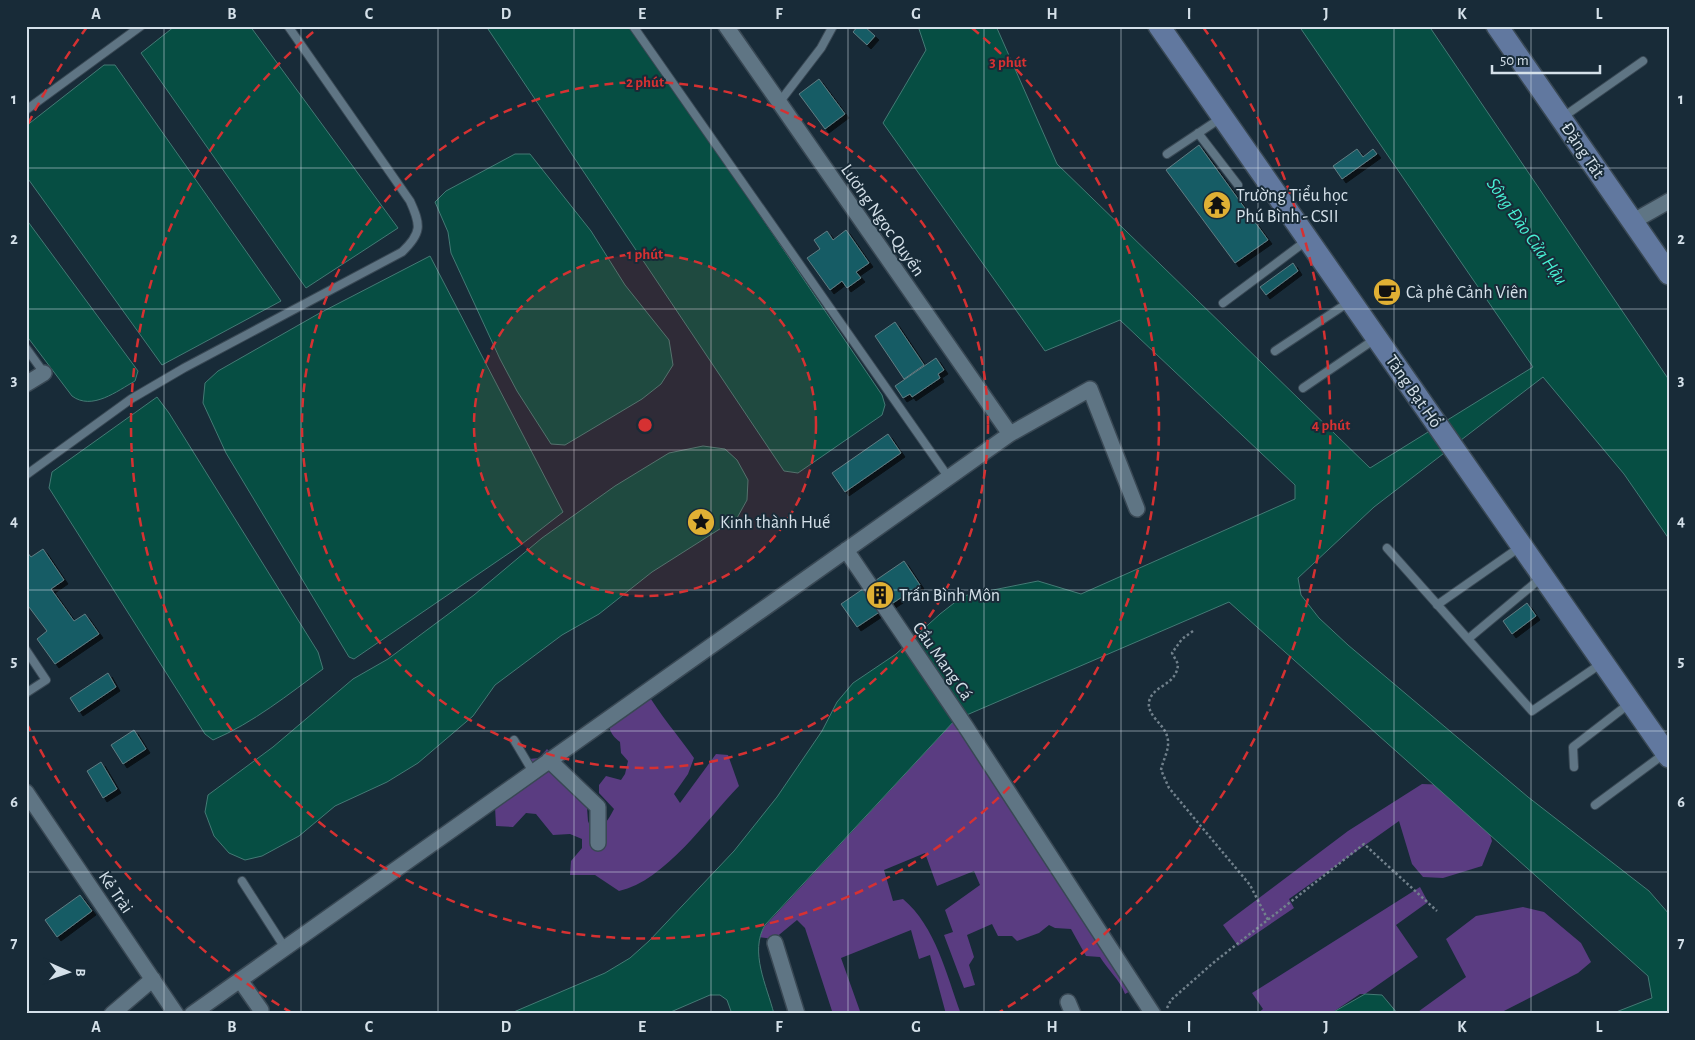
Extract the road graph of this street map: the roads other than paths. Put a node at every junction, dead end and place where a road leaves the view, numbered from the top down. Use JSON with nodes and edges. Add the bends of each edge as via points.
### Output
{"nodes":[{"id":1,"x":141,"y":26,"type":"edge"},
{"id":2,"x":288,"y":26,"type":"edge"},
{"id":3,"x":633,"y":26,"type":"edge"},
{"id":4,"x":726,"y":26,"type":"edge"},
{"id":5,"x":833,"y":26,"type":"edge"},
{"id":6,"x":1159,"y":26,"type":"edge"},
{"id":7,"x":1497,"y":26,"type":"edge"},
{"id":8,"x":1643,"y":61,"type":"dead end"},
{"id":9,"x":778,"y":104,"type":"junction"},
{"id":10,"x":26,"y":110,"type":"edge"},
{"id":11,"x":1222,"y":117,"type":"junction"},
{"id":12,"x":1562,"y":118,"type":"junction"},
{"id":13,"x":1198,"y":133,"type":"junction"},
{"id":14,"x":1167,"y":154,"type":"dead end"},
{"id":15,"x":1238,"y":185,"type":"dead end"},
{"id":16,"x":1669,"y":201,"type":"edge"},
{"id":17,"x":1632,"y":222,"type":"junction"},
{"id":18,"x":1308,"y":240,"type":"junction"},
{"id":19,"x":1669,"y":274,"type":"edge"},
{"id":20,"x":1350,"y":300,"type":"junction"},
{"id":21,"x":1223,"y":303,"type":"dead end"},
{"id":22,"x":1376,"y":338,"type":"junction"},
{"id":23,"x":26,"y":348,"type":"edge"},
{"id":24,"x":1275,"y":351,"type":"dead end"},
{"id":25,"x":44,"y":373,"type":"joint"},
{"id":26,"x":26,"y":384,"type":"edge"},
{"id":27,"x":1303,"y":388,"type":"dead end"},
{"id":28,"x":1010,"y":434,"type":"junction"},
{"id":29,"x":26,"y":475,"type":"edge"},
{"id":30,"x":949,"y":478,"type":"junction"},
{"id":31,"x":1137,"y":510,"type":"dead end"},
{"id":32,"x":1521,"y":545,"type":"junction"},
{"id":33,"x":1387,"y":548,"type":"dead end"},
{"id":34,"x":846,"y":550,"type":"junction"},
{"id":35,"x":1543,"y":577,"type":"junction"},
{"id":36,"x":1437,"y":605,"type":"junction"},
{"id":37,"x":1468,"y":639,"type":"junction"},
{"id":38,"x":26,"y":650,"type":"edge"},
{"id":39,"x":1603,"y":663,"type":"junction"},
{"id":40,"x":26,"y":693,"type":"edge"},
{"id":41,"x":1631,"y":702,"type":"junction"},
{"id":42,"x":514,"y":740,"type":"dead end"},
{"id":43,"x":1667,"y":755,"type":"edge"},
{"id":44,"x":549,"y":760,"type":"junction"},
{"id":45,"x":1574,"y":767,"type":"dead end"},
{"id":46,"x":533,"y":772,"type":"junction"},
{"id":47,"x":26,"y":792,"type":"edge"},
{"id":48,"x":1595,"y":805,"type":"dead end"},
{"id":49,"x":598,"y":844,"type":"dead end"},
{"id":50,"x":242,"y":881,"type":"dead end"},
{"id":51,"x":774,"y":944,"type":"dead end"},
{"id":52,"x":285,"y":948,"type":"junction"},
{"id":53,"x":152,"y":980,"type":"junction"},
{"id":54,"x":240,"y":980,"type":"junction"},
{"id":55,"x":261,"y":1010,"type":"dead end"},
{"id":56,"x":112,"y":1014,"type":"edge"},
{"id":57,"x":176,"y":1014,"type":"edge"},
{"id":58,"x":192,"y":1014,"type":"edge"},
{"id":59,"x":797,"y":1014,"type":"edge"},
{"id":60,"x":1153,"y":1014,"type":"edge"}],
"edges":[{"from":1,"to":10,"type":"lane"},
{"from":2,"to":29,"type":"lane","via":[[410,201],[419,226],[417,236],[402,252],[131,399]]},
{"from":3,"to":30,"type":"lane"},
{"from":4,"to":9,"type":"street","name":"Lương Ngọc Quyến"},
{"from":5,"to":9,"type":"lane","via":[[822,48]]},
{"from":6,"to":11,"type":"main road","name":"Tăng Bạt Hổ"},
{"from":7,"to":12,"type":"main road","name":"Đặng Tất"},
{"from":8,"to":12,"type":"lane"},
{"from":9,"to":28,"type":"street","name":"Lương Ngọc Quyến"},
{"from":11,"to":13,"type":"lane"},
{"from":11,"to":18,"type":"main road","name":"Tăng Bạt Hổ"},
{"from":12,"to":17,"type":"main road","name":"Đặng Tất"},
{"from":13,"to":14,"type":"lane"},
{"from":13,"to":15,"type":"lane"},
{"from":16,"to":17,"type":"street"},
{"from":17,"to":19,"type":"main road","name":"Đặng Tất","via":[[1658,253]]},
{"from":18,"to":20,"type":"main road","name":"Tăng Bạt Hổ"},
{"from":18,"to":21,"type":"lane"},
{"from":20,"to":22,"type":"main road","name":"Tăng Bạt Hổ"},
{"from":20,"to":24,"type":"lane"},
{"from":22,"to":27,"type":"lane"},
{"from":22,"to":32,"type":"main road","name":"Tăng Bạt Hổ"},
{"from":23,"to":25,"type":"lane"},
{"from":25,"to":26,"type":"street"},
{"from":28,"to":30,"type":"street"},
{"from":28,"to":31,"type":"street","via":[[1090,389]]},
{"from":30,"to":34,"type":"street"},
{"from":32,"to":35,"type":"main road","name":"Tăng Bạt Hổ"},
{"from":32,"to":36,"type":"lane"},
{"from":33,"to":36,"type":"lane"},
{"from":34,"to":44,"type":"street"},
{"from":34,"to":60,"type":"street","name":"Cầu Mang Cá","via":[[966,726]]},
{"from":35,"to":37,"type":"lane"},
{"from":35,"to":39,"type":"main road","name":"Tăng Bạt Hổ"},
{"from":36,"to":37,"type":"lane"},
{"from":37,"to":39,"type":"lane","via":[[1532,712]]},
{"from":38,"to":40,"type":"lane","via":[[46,680]]},
{"from":39,"to":41,"type":"main road","name":"Tăng Bạt Hổ"},
{"from":41,"to":43,"type":"main road","name":"Tăng Bạt Hổ"},
{"from":41,"to":45,"type":"lane","via":[[1573,747]]},
{"from":42,"to":46,"type":"lane"},
{"from":43,"to":48,"type":"lane"},
{"from":44,"to":46,"type":"street"},
{"from":44,"to":49,"type":"street","via":[[598,807]]},
{"from":46,"to":52,"type":"street"},
{"from":47,"to":53,"type":"street","name":"Kẻ Trài"},
{"from":50,"to":52,"type":"lane"},
{"from":51,"to":59,"type":"street"},
{"from":52,"to":54,"type":"street"},
{"from":53,"to":56,"type":"street"},
{"from":53,"to":57,"type":"street","name":"Kẻ Trài"},
{"from":54,"to":55,"type":"street"},
{"from":54,"to":58,"type":"street"}]}
